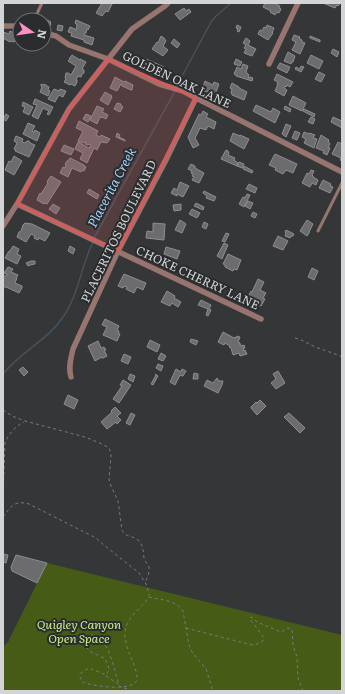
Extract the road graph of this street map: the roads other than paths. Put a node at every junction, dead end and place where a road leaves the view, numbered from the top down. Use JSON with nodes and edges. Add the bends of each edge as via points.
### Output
{"nodes":[{"id":1,"x":168,"y":3,"type":"edge"},
{"id":2,"x":298,"y":3,"type":"edge"},
{"id":3,"x":52,"y":35,"type":"edge"},
{"id":4,"x":108,"y":59,"type":"junction"},
{"id":5,"x":270,"y":64,"type":"dead end"},
{"id":6,"x":196,"y":98,"type":"junction"},
{"id":7,"x":342,"y":172,"type":"edge"},
{"id":8,"x":342,"y":183,"type":"edge"},
{"id":9,"x":17,"y":204,"type":"junction"},
{"id":10,"x":3,"y":226,"type":"edge"},
{"id":11,"x":318,"y":231,"type":"dead end"},
{"id":12,"x":118,"y":251,"type":"junction"},
{"id":13,"x":261,"y":319,"type":"dead end"},
{"id":14,"x":71,"y":377,"type":"dead end"}],
"edges":[{"from":1,"to":4,"type":"street","via":[[132,29]]},
{"from":2,"to":5,"type":"street"},
{"from":3,"to":4,"type":"street","name":"GOLDEN OAK LANE","via":[[70,45]]},
{"from":4,"to":6,"type":"street","name":"GOLDEN OAK LANE","via":[[159,84]]},
{"from":4,"to":9,"type":"street","via":[[69,109]]},
{"from":6,"to":7,"type":"street","name":"GOLDEN OAK LANE"},
{"from":6,"to":12,"type":"street","name":"PLACERITOS BOULEVARD"},
{"from":8,"to":11,"type":"lane"},
{"from":9,"to":10,"type":"street"},
{"from":9,"to":12,"type":"street","name":"CHOKE CHERRY LANE"},
{"from":12,"to":13,"type":"street","name":"CHOKE CHERRY LANE"},
{"from":12,"to":14,"type":"street","name":"PLACERITOS BOULEVARD","via":[[74,349],[70,363]]}]}
